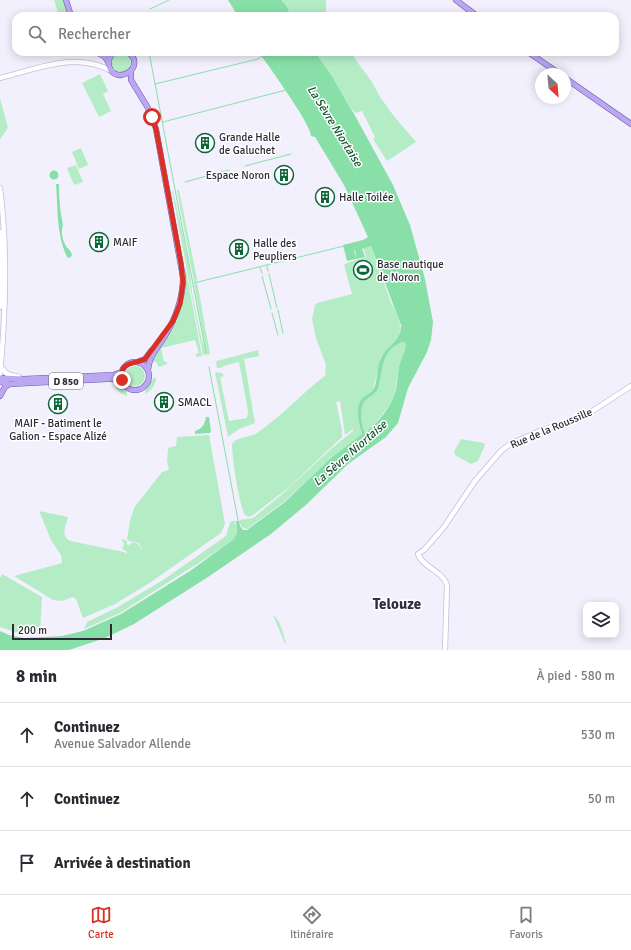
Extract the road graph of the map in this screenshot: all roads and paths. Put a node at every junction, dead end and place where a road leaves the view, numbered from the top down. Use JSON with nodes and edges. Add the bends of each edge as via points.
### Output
{"nodes":[{"id":1,"x":66,"y":0,"type":"edge"},
{"id":2,"x":456,"y":0,"type":"edge"},
{"id":3,"x":70,"y":12,"type":"edge"},
{"id":4,"x":472,"y":12,"type":"edge"},
{"id":5,"x":102,"y":56,"type":"edge"},
{"id":6,"x":111,"y":56,"type":"edge"},
{"id":7,"x":132,"y":56,"type":"edge"},
{"id":8,"x":534,"y":56,"type":"edge"},
{"id":9,"x":109,"y":64,"type":"junction"},
{"id":10,"x":103,"y":66,"type":"junction"},
{"id":11,"x":551,"y":68,"type":"edge"},
{"id":12,"x":112,"y":71,"type":"junction"},
{"id":13,"x":131,"y":71,"type":"junction"},
{"id":14,"x":122,"y":75,"type":"junction"},
{"id":15,"x":0,"y":78,"type":"edge"},
{"id":16,"x":131,"y":80,"type":"junction"},
{"id":17,"x":571,"y":82,"type":"edge"},
{"id":18,"x":631,"y":124,"type":"edge"},
{"id":19,"x":0,"y":188,"type":"edge"},
{"id":20,"x":0,"y":232,"type":"edge"},
{"id":21,"x":0,"y":307,"type":"edge"},
{"id":22,"x":169,"y":328,"type":"junction"},
{"id":23,"x":137,"y":362,"type":"junction"},
{"id":24,"x":1,"y":367,"type":"edge"},
{"id":25,"x":148,"y":370,"type":"junction"},
{"id":26,"x":122,"y":372,"type":"junction"},
{"id":27,"x":0,"y":374,"type":"edge"},
{"id":28,"x":0,"y":378,"type":"edge"},
{"id":29,"x":24,"y":379,"type":"junction"},
{"id":30,"x":122,"y":381,"type":"junction"},
{"id":31,"x":0,"y":382,"type":"edge"},
{"id":32,"x":10,"y":384,"type":"junction"},
{"id":33,"x":631,"y":386,"type":"edge"},
{"id":34,"x":0,"y":396,"type":"edge"},
{"id":35,"x":445,"y":650,"type":"edge"}],
"edges":[{"from":1,"to":3,"type":"main road"},
{"from":2,"to":4,"type":"main road"},
{"from":5,"to":9,"type":"main road"},
{"from":6,"to":9,"type":"main road"},
{"from":7,"to":13,"type":"main road","via":[[134,65]]},
{"from":8,"to":11,"type":"main road"},
{"from":9,"to":10,"type":"street"},
{"from":9,"to":12,"type":"main road"},
{"from":10,"to":12,"type":"street"},
{"from":10,"to":15,"type":"street","via":[[84,62],[64,62]]},
{"from":12,"to":14,"type":"main road"},
{"from":13,"to":14,"type":"main road"},
{"from":13,"to":16,"type":"main road"},
{"from":14,"to":16,"type":"main road"},
{"from":16,"to":22,"type":"main road","via":[[148,108],[156,129],[181,263],[181,296],[176,316]]},
{"from":17,"to":18,"type":"main road"},
{"from":19,"to":24,"type":"street","via":[[6,265]]},
{"from":20,"to":21,"type":"street"},
{"from":22,"to":23,"type":"main road","via":[[146,357]]},
{"from":22,"to":25,"type":"main road","via":[[152,354]]},
{"from":23,"to":25,"type":"main road"},
{"from":23,"to":26,"type":"main road","via":[[127,365]]},
{"from":24,"to":27,"type":"street"},
{"from":24,"to":29,"type":"street","via":[[7,375]]},
{"from":25,"to":30,"type":"main road","via":[[148,381],[140,389],[130,389]]},
{"from":26,"to":29,"type":"main road","number":"D 850","via":[[112,375]]},
{"from":26,"to":30,"type":"main road"},
{"from":28,"to":29,"type":"main road","number":"D 850"},
{"from":30,"to":32,"type":"main road","number":"D 850","via":[[100,379]]},
{"from":31,"to":32,"type":"main road","number":"D 850"},
{"from":32,"to":34,"type":"main road"},
{"from":33,"to":35,"type":"street","name":"Rue de la Roussille","via":[[591,412],[542,430],[500,451],[475,481],[447,523],[418,554],[423,562],[443,577],[447,585]]}]}
